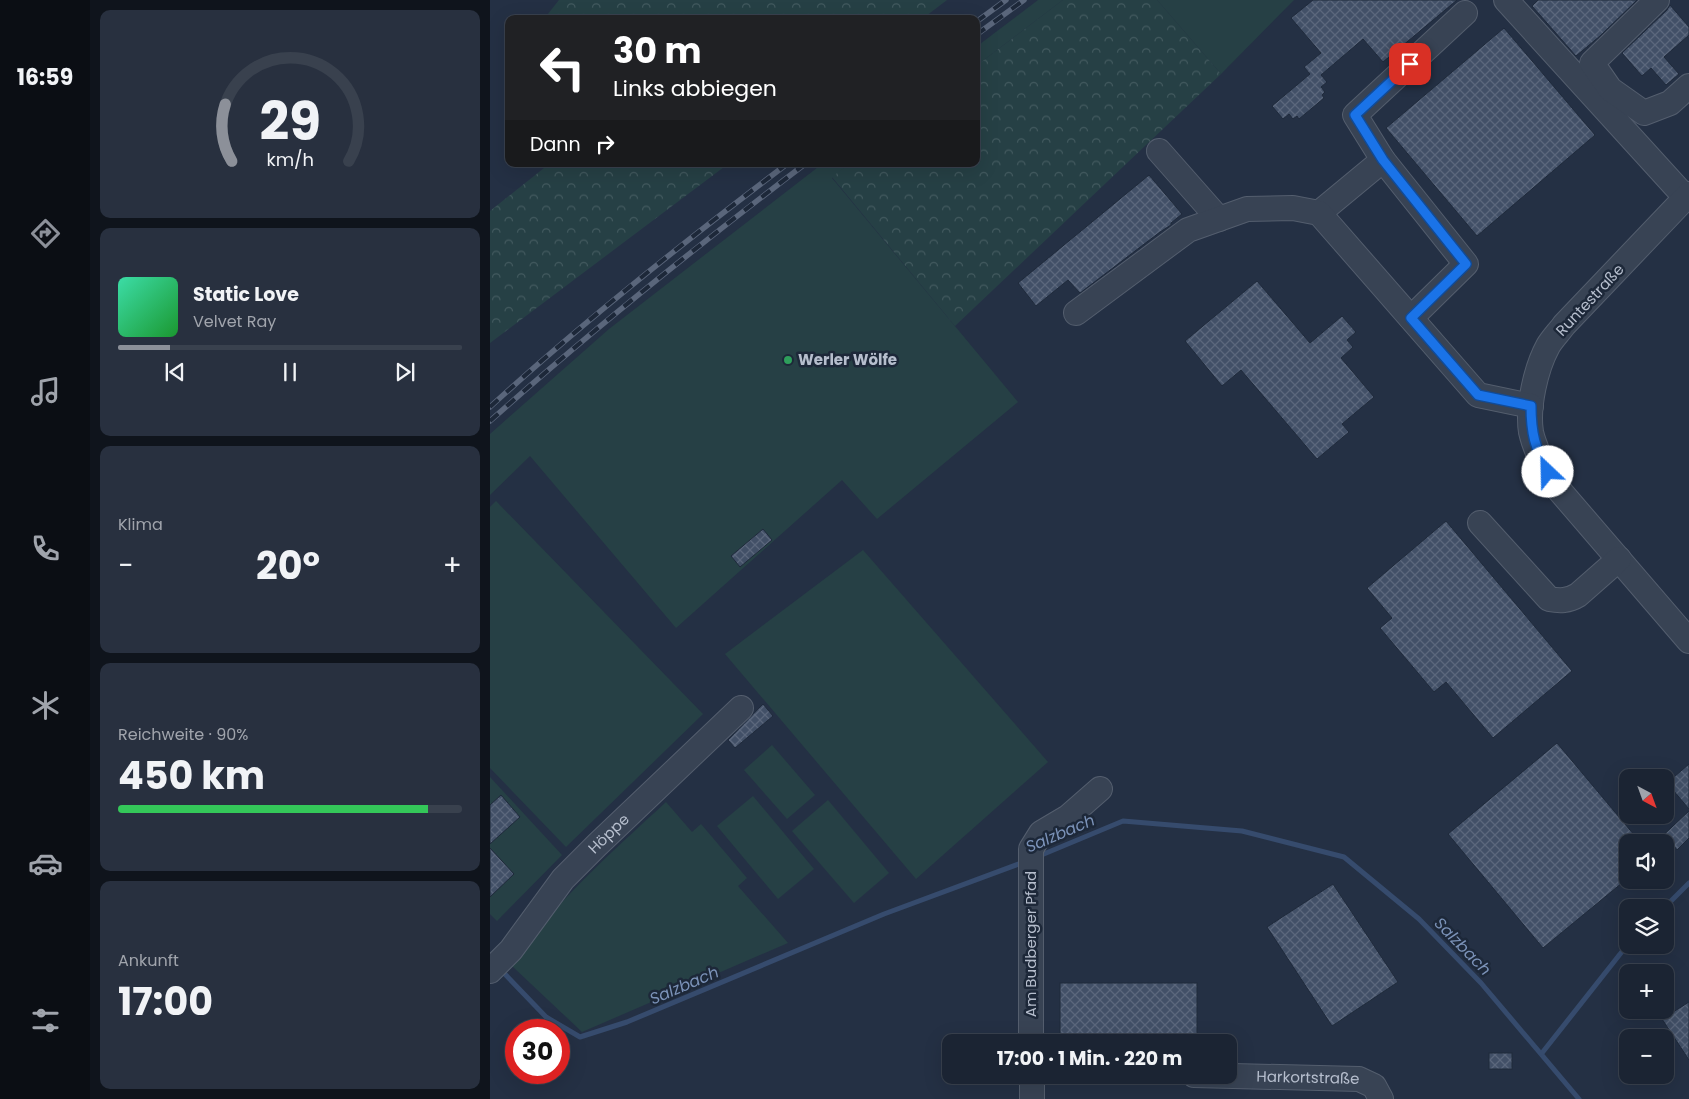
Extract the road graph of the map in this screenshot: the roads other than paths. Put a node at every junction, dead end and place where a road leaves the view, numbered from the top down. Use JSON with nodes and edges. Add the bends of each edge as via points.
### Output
{"nodes":[{"id":1,"x":1506,"y":0,"type":"edge"},
{"id":2,"x":1657,"y":0,"type":"edge"},
{"id":3,"x":1465,"y":13,"type":"dead end"},
{"id":4,"x":1689,"y":86,"type":"edge"},
{"id":5,"x":1159,"y":151,"type":"dead end"},
{"id":6,"x":1383,"y":160,"type":"junction"},
{"id":7,"x":1687,"y":200,"type":"edge"},
{"id":8,"x":1319,"y":214,"type":"junction"},
{"id":9,"x":1219,"y":219,"type":"junction"},
{"id":10,"x":1076,"y":313,"type":"dead end"},
{"id":11,"x":1411,"y":318,"type":"junction"},
{"id":12,"x":1531,"y":406,"type":"junction"},
{"id":13,"x":1480,"y":523,"type":"dead end"},
{"id":14,"x":1619,"y":560,"type":"junction"},
{"id":15,"x":1689,"y":641,"type":"edge"},
{"id":16,"x":741,"y":708,"type":"dead end"},
{"id":17,"x":1100,"y":789,"type":"dead end"},
{"id":18,"x":490,"y":971,"type":"edge"},
{"id":19,"x":1031,"y":1034,"type":"edge"},
{"id":20,"x":1237,"y":1076,"type":"edge"},
{"id":21,"x":1032,"y":1084,"type":"edge"},
{"id":22,"x":1032,"y":1099,"type":"edge"},
{"id":23,"x":1381,"y":1099,"type":"edge"}],
"edges":[{"from":1,"to":7,"type":"street"},
{"from":2,"to":4,"type":"street","via":[[1592,63],[1610,89],[1644,113],[1670,103]]},
{"from":3,"to":6,"type":"street","via":[[1355,115]]},
{"from":5,"to":9,"type":"street"},
{"from":6,"to":8,"type":"street"},
{"from":6,"to":11,"type":"street","via":[[1466,264]]},
{"from":7,"to":12,"type":"street","name":"Runtestraße","via":[[1564,325],[1548,346],[1537,372]]},
{"from":8,"to":9,"type":"street","via":[[1293,208],[1247,209]]},
{"from":8,"to":11,"type":"street"},
{"from":9,"to":10,"type":"street","via":[[1188,230]]},
{"from":11,"to":12,"type":"street","via":[[1478,395]]},
{"from":12,"to":14,"type":"street","name":"Runtestraße","via":[[1532,432],[1541,460],[1554,484]]},
{"from":13,"to":14,"type":"street","via":[[1549,598],[1558,601],[1578,595]]},
{"from":14,"to":15,"type":"street","name":"Runtestraße"},
{"from":16,"to":18,"type":"street","name":"Höppe","via":[[563,880],[511,950]]},
{"from":17,"to":19,"type":"street","name":"Am Budberger Pfad","via":[[1068,817],[1041,833],[1031,860]]},
{"from":20,"to":23,"type":"street","name":"Harkortstraße","via":[[1359,1079],[1374,1086]]},
{"from":21,"to":22,"type":"street"}]}
